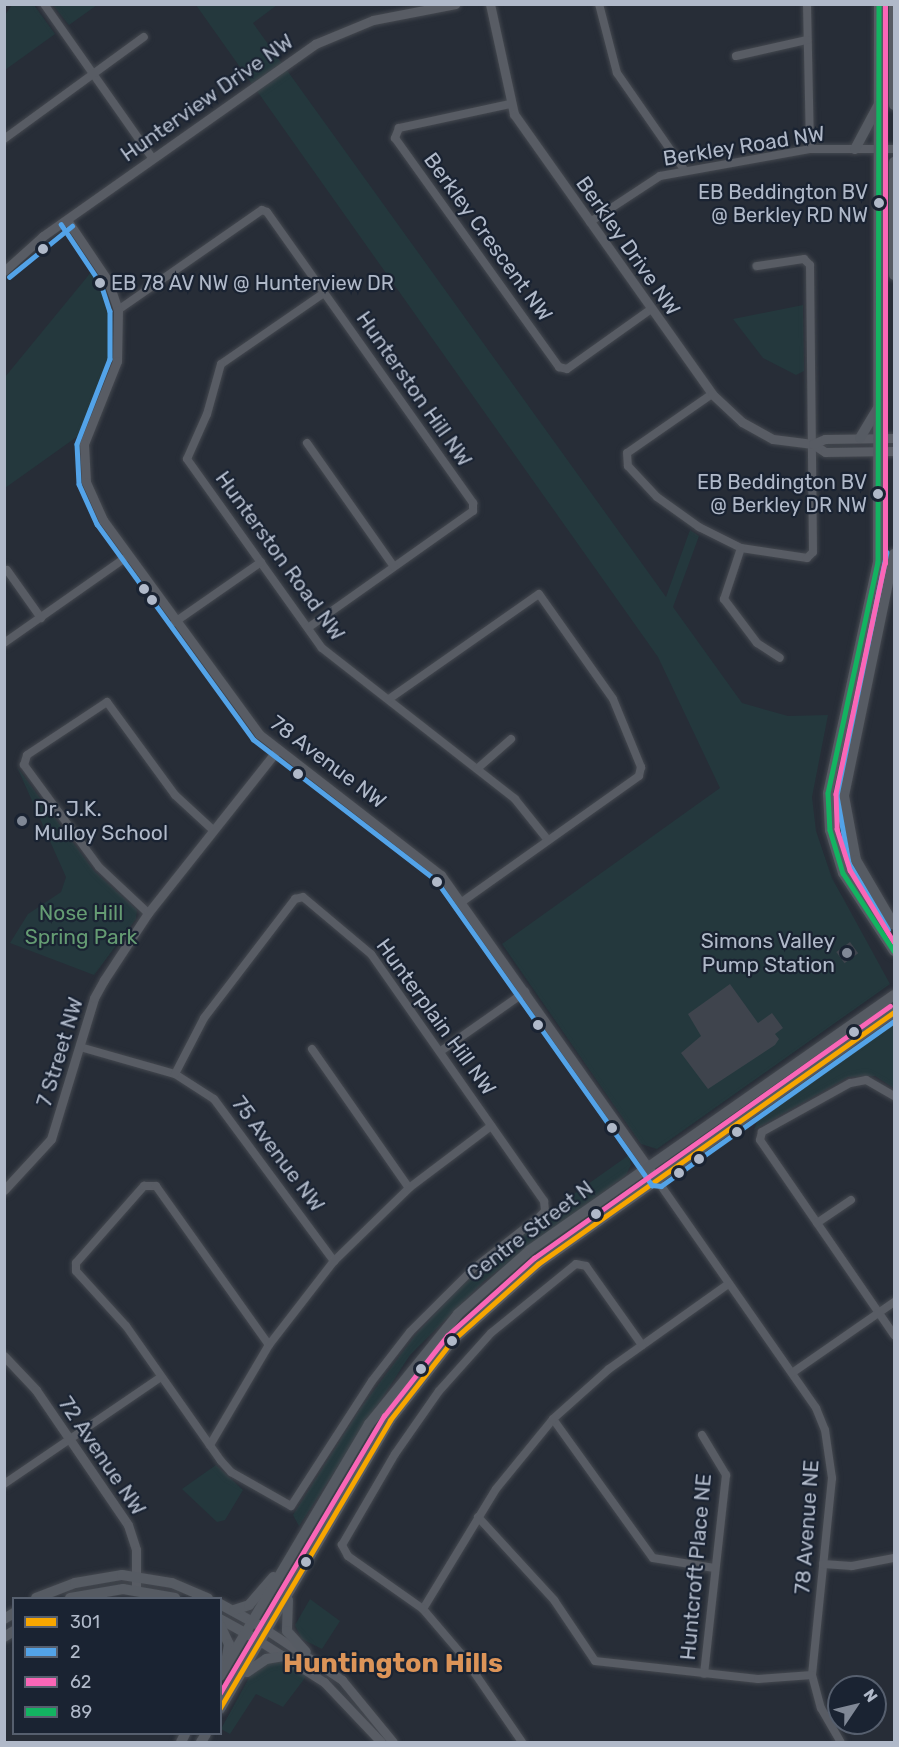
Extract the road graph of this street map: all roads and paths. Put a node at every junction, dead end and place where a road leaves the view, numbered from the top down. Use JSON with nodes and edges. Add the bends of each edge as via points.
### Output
{"nodes":[{"id":1,"x":44,"y":4,"type":"edge"},
{"id":2,"x":455,"y":4,"type":"edge"},
{"id":3,"x":490,"y":4,"type":"edge"},
{"id":4,"x":599,"y":4,"type":"edge"},
{"id":5,"x":807,"y":4,"type":"edge"},
{"id":6,"x":879,"y":4,"type":"edge"},
{"id":7,"x":894,"y":4,"type":"edge"},
{"id":8,"x":144,"y":37,"type":"dead end"},
{"id":9,"x":807,"y":40,"type":"junction"},
{"id":10,"x":736,"y":56,"type":"dead end"},
{"id":11,"x":93,"y":74,"type":"junction"},
{"id":12,"x":880,"y":100,"type":"junction"},
{"id":13,"x":510,"y":104,"type":"junction"},
{"id":14,"x":894,"y":105,"type":"edge"},
{"id":15,"x":4,"y":139,"type":"edge"},
{"id":16,"x":810,"y":149,"type":"junction"},
{"id":17,"x":855,"y":149,"type":"junction"},
{"id":18,"x":880,"y":149,"type":"junction"},
{"id":19,"x":894,"y":149,"type":"edge"},
{"id":20,"x":153,"y":159,"type":"junction"},
{"id":21,"x":894,"y":162,"type":"edge"},
{"id":22,"x":685,"y":171,"type":"junction"},
{"id":23,"x":894,"y":213,"type":"edge"},
{"id":24,"x":68,"y":220,"type":"junction"},
{"id":25,"x":590,"y":222,"type":"junction"},
{"id":26,"x":757,"y":266,"type":"dead end"},
{"id":27,"x":4,"y":271,"type":"edge"},
{"id":28,"x":894,"y":274,"type":"edge"},
{"id":29,"x":324,"y":293,"type":"junction"},
{"id":30,"x":651,"y":309,"type":"junction"},
{"id":31,"x":118,"y":310,"type":"junction"},
{"id":32,"x":712,"y":394,"type":"junction"},
{"id":33,"x":882,"y":402,"type":"junction"},
{"id":34,"x":860,"y":438,"type":"junction"},
{"id":35,"x":881,"y":438,"type":"junction"},
{"id":36,"x":894,"y":438,"type":"edge"},
{"id":37,"x":308,"y":442,"type":"dead end"},
{"id":38,"x":813,"y":444,"type":"junction"},
{"id":39,"x":881,"y":451,"type":"junction"},
{"id":40,"x":894,"y":451,"type":"edge"},
{"id":41,"x":741,"y":548,"type":"junction"},
{"id":42,"x":894,"y":554,"type":"edge"},
{"id":43,"x":128,"y":556,"type":"junction"},
{"id":44,"x":261,"y":562,"type":"junction"},
{"id":45,"x":394,"y":567,"type":"junction"},
{"id":46,"x":7,"y":570,"type":"dead end"},
{"id":47,"x":41,"y":618,"type":"junction"},
{"id":48,"x":175,"y":622,"type":"junction"},
{"id":49,"x":308,"y":628,"type":"junction"},
{"id":50,"x":4,"y":643,"type":"edge"},
{"id":51,"x":780,"y":658,"type":"dead end"},
{"id":52,"x":389,"y":699,"type":"junction"},
{"id":53,"x":511,"y":739,"type":"dead end"},
{"id":54,"x":278,"y":749,"type":"junction"},
{"id":55,"x":478,"y":768,"type":"junction"},
{"id":56,"x":213,"y":830,"type":"junction"},
{"id":57,"x":547,"y":839,"type":"junction"},
{"id":58,"x":462,"y":902,"type":"junction"},
{"id":59,"x":148,"y":913,"type":"junction"},
{"id":60,"x":894,"y":925,"type":"edge"},
{"id":61,"x":894,"y":952,"type":"edge"},
{"id":62,"x":525,"y":992,"type":"junction"},
{"id":63,"x":894,"y":994,"type":"edge"},
{"id":64,"x":892,"y":1015,"type":"edge"},
{"id":65,"x":80,"y":1047,"type":"junction"},
{"id":66,"x":312,"y":1049,"type":"dead end"},
{"id":67,"x":441,"y":1052,"type":"junction"},
{"id":68,"x":175,"y":1074,"type":"junction"},
{"id":69,"x":894,"y":1096,"type":"edge"},
{"id":70,"x":491,"y":1126,"type":"junction"},
{"id":71,"x":648,"y":1168,"type":"junction"},
{"id":72,"x":657,"y":1180,"type":"junction"},
{"id":73,"x":409,"y":1188,"type":"junction"},
{"id":74,"x":4,"y":1190,"type":"edge"},
{"id":75,"x":851,"y":1200,"type":"dead end"},
{"id":76,"x":817,"y":1223,"type":"junction"},
{"id":77,"x":334,"y":1261,"type":"junction"},
{"id":78,"x":728,"y":1284,"type":"junction"},
{"id":79,"x":894,"y":1302,"type":"edge"},
{"id":80,"x":879,"y":1312,"type":"junction"},
{"id":81,"x":894,"y":1335,"type":"edge"},
{"id":82,"x":268,"y":1345,"type":"junction"},
{"id":83,"x":642,"y":1345,"type":"junction"},
{"id":84,"x":4,"y":1356,"type":"edge"},
{"id":85,"x":792,"y":1373,"type":"junction"},
{"id":86,"x":161,"y":1377,"type":"junction"},
{"id":87,"x":553,"y":1419,"type":"junction"},
{"id":88,"x":702,"y":1435,"type":"dead end"},
{"id":89,"x":70,"y":1439,"type":"junction"},
{"id":90,"x":210,"y":1445,"type":"junction"},
{"id":91,"x":4,"y":1484,"type":"edge"},
{"id":92,"x":478,"y":1517,"type":"junction"},
{"id":93,"x":306,"y":1532,"type":"junction"},
{"id":94,"x":894,"y":1558,"type":"edge"},
{"id":95,"x":823,"y":1564,"type":"junction"},
{"id":96,"x":714,"y":1568,"type":"junction"},
{"id":97,"x":136,"y":1575,"type":"junction"},
{"id":98,"x":136,"y":1590,"type":"junction"},
{"id":99,"x":41,"y":1597,"type":"edge"},
{"id":100,"x":77,"y":1597,"type":"edge"},
{"id":101,"x":167,"y":1597,"type":"edge"},
{"id":102,"x":204,"y":1597,"type":"edge"},
{"id":103,"x":288,"y":1597,"type":"junction"},
{"id":104,"x":222,"y":1605,"type":"edge"},
{"id":105,"x":423,"y":1609,"type":"junction"},
{"id":106,"x":234,"y":1610,"type":"junction"},
{"id":107,"x":222,"y":1620,"type":"edge"},
{"id":108,"x":254,"y":1623,"type":"junction"},
{"id":109,"x":222,"y":1629,"type":"edge"},
{"id":110,"x":268,"y":1631,"type":"junction"},
{"id":111,"x":248,"y":1634,"type":"junction"},
{"id":112,"x":261,"y":1642,"type":"junction"},
{"id":113,"x":306,"y":1652,"type":"junction"},
{"id":114,"x":284,"y":1656,"type":"junction"},
{"id":115,"x":223,"y":1672,"type":"edge"},
{"id":116,"x":704,"y":1674,"type":"junction"},
{"id":117,"x":241,"y":1675,"type":"junction"},
{"id":118,"x":812,"y":1675,"type":"junction"},
{"id":119,"x":222,"y":1706,"type":"edge"},
{"id":120,"x":381,"y":1743,"type":"edge"},
{"id":121,"x":393,"y":1743,"type":"edge"},
{"id":122,"x":522,"y":1743,"type":"edge"},
{"id":123,"x":841,"y":1743,"type":"edge"}],
"edges":[{"from":1,"to":11,"type":"street"},
{"from":2,"to":20,"type":"street","name":"Hunterview Drive NW","via":[[373,20],[315,44]]},
{"from":3,"to":13,"type":"street","name":"Berkley Drive NW"},
{"from":4,"to":22,"type":"street","via":[[617,73]]},
{"from":5,"to":9,"type":"street"},
{"from":6,"to":12,"type":"main road"},
{"from":7,"to":14,"type":"main road"},
{"from":8,"to":11,"type":"street"},
{"from":9,"to":10,"type":"street"},
{"from":9,"to":16,"type":"street"},
{"from":11,"to":15,"type":"street"},
{"from":11,"to":20,"type":"street"},
{"from":12,"to":17,"type":"main road"},
{"from":12,"to":18,"type":"main road"},
{"from":13,"to":25,"type":"street","name":"Berkley Drive NW"},
{"from":13,"to":30,"type":"street","name":"Berkley Crescent NW","via":[[399,128],[395,138],[559,367],[567,369]]},
{"from":16,"to":17,"type":"street","name":"Berkley Road NW"},
{"from":16,"to":22,"type":"street","name":"Berkley Road NW"},
{"from":17,"to":18,"type":"street","name":"Berkley Road NW"},
{"from":18,"to":19,"type":"street","name":"Berkley Road NW"},
{"from":18,"to":33,"type":"main road"},
{"from":20,"to":24,"type":"street","name":"Hunterview Drive NW"},
{"from":21,"to":23,"type":"main road"},
{"from":22,"to":25,"type":"street","name":"Berkley Road NW","via":[[660,176]]},
{"from":23,"to":28,"type":"main road"},
{"from":24,"to":27,"type":"street","name":"Hunterview Drive NW"},
{"from":24,"to":31,"type":"street","name":"78 Avenue NW","via":[[108,281]]},
{"from":25,"to":30,"type":"street","name":"Berkley Drive NW"},
{"from":26,"to":38,"type":"street","via":[[804,259],[810,265]]},
{"from":29,"to":31,"type":"street","name":"Hunterston Hill NW","via":[[262,210]]},
{"from":29,"to":44,"type":"street","name":"Hunterston Road NW","via":[[221,364],[207,414],[187,459]]},
{"from":29,"to":45,"type":"street","name":"Hunterston Hill NW","via":[[474,508]]},
{"from":30,"to":32,"type":"street","name":"Berkley Drive NW"},
{"from":31,"to":43,"type":"street","name":"78 Avenue NW","via":[[117,361],[89,422],[84,465],[96,508]]},
{"from":32,"to":38,"type":"street","name":"Berkley Drive NW","via":[[758,432]]},
{"from":32,"to":41,"type":"street","via":[[624,459],[657,497],[699,527]]},
{"from":33,"to":34,"type":"main road"},
{"from":33,"to":35,"type":"main road"},
{"from":34,"to":35,"type":"street","name":"Berkley Drive NW"},
{"from":34,"to":38,"type":"street","name":"Berkley Drive NW","via":[[825,439]]},
{"from":35,"to":36,"type":"street","name":"Berkley Drive NW"},
{"from":35,"to":39,"type":"main road"},
{"from":37,"to":45,"type":"street"},
{"from":38,"to":39,"type":"street","name":"Berkley Drive NW","via":[[825,452]]},
{"from":38,"to":41,"type":"street","via":[[813,552],[807,558]]},
{"from":39,"to":40,"type":"street","name":"Berkley Drive NW"},
{"from":39,"to":61,"type":"main road","via":[[878,562],[828,793],[830,830],[843,873]]},
{"from":41,"to":51,"type":"street","via":[[724,599],[756,643]]},
{"from":42,"to":60,"type":"main road","via":[[844,796],[856,860]]},
{"from":43,"to":47,"type":"street"},
{"from":43,"to":48,"type":"street","name":"78 Avenue NW"},
{"from":44,"to":48,"type":"street"},
{"from":44,"to":49,"type":"street","name":"Hunterston Road NW"},
{"from":45,"to":49,"type":"street","name":"Hunterston Hill NW"},
{"from":46,"to":47,"type":"street"},
{"from":47,"to":50,"type":"street"},
{"from":48,"to":54,"type":"street","name":"78 Avenue NW","via":[[244,716]]},
{"from":49,"to":52,"type":"street","name":"Hunterston Road NW","via":[[322,648]]},
{"from":52,"to":55,"type":"street","name":"Hunterston Road NW"},
{"from":52,"to":57,"type":"street","via":[[539,594],[613,699],[641,767],[639,776]]},
{"from":53,"to":55,"type":"street"},
{"from":54,"to":56,"type":"street","name":"7 Street NW"},
{"from":54,"to":58,"type":"street","name":"78 Avenue NW","via":[[380,824],[441,875]]},
{"from":55,"to":57,"type":"street","name":"Hunterston Road NW","via":[[515,799]]},
{"from":56,"to":59,"type":"street","name":"7 Street NW"},
{"from":56,"to":59,"type":"street","via":[[175,795],[107,702],[102,701],[27,754],[24,765],[99,867]]},
{"from":57,"to":58,"type":"street"},
{"from":58,"to":62,"type":"street","name":"78 Avenue NW"},
{"from":59,"to":65,"type":"street","name":"7 Street NW","via":[[94,998]]},
{"from":62,"to":67,"type":"street"},
{"from":62,"to":71,"type":"street","name":"78 Avenue NW"},
{"from":63,"to":71,"type":"main road","name":"Centre Street N"},
{"from":64,"to":72,"type":"main road","name":"Centre Street N"},
{"from":65,"to":68,"type":"street","name":"75 Avenue NW"},
{"from":65,"to":74,"type":"street","name":"7 Street NW","via":[[51,1139]]},
{"from":66,"to":73,"type":"street"},
{"from":67,"to":68,"type":"street","name":"Hunterplain Hill NW","via":[[371,954],[303,897],[295,899],[204,1018]]},
{"from":67,"to":70,"type":"street","name":"Hunterplain Hill NW"},
{"from":68,"to":77,"type":"street","name":"75 Avenue NW","via":[[224,1108]]},
{"from":69,"to":76,"type":"street","via":[[866,1080],[850,1083],[762,1132],[762,1145]]},
{"from":70,"to":73,"type":"street"},
{"from":70,"to":90,"type":"street","name":"Hunterplain Hill NW","via":[[546,1207],[473,1269],[410,1332],[372,1381],[294,1505],[281,1504],[231,1472]]},
{"from":71,"to":72,"type":"street","name":"78 Avenue NW"},
{"from":71,"to":93,"type":"main road","name":"Centre Street N","via":[[530,1250],[437,1335],[374,1416]]},
{"from":72,"to":78,"type":"street","name":"78 Avenue NE"},
{"from":72,"to":103,"type":"main road","name":"Centre Street N","via":[[538,1264],[452,1341],[390,1420]]},
{"from":73,"to":77,"type":"street"},
{"from":75,"to":76,"type":"street"},
{"from":76,"to":80,"type":"street"},
{"from":77,"to":82,"type":"street"},
{"from":78,"to":83,"type":"street"},
{"from":78,"to":85,"type":"street","name":"78 Avenue NE"},
{"from":79,"to":80,"type":"street"},
{"from":80,"to":81,"type":"street"},
{"from":80,"to":85,"type":"street"},
{"from":82,"to":86,"type":"street","via":[[156,1186],[150,1183],[76,1263],[76,1271],[106,1301]]},
{"from":82,"to":90,"type":"street"},
{"from":83,"to":87,"type":"street"},
{"from":83,"to":105,"type":"street","via":[[586,1266],[579,1262],[491,1333],[439,1391],[395,1454],[342,1545],[348,1556]]},
{"from":84,"to":89,"type":"street","name":"72 Avenue NW"},
{"from":85,"to":95,"type":"street","name":"78 Avenue NE","via":[[816,1408],[831,1452]]},
{"from":86,"to":89,"type":"street"},
{"from":86,"to":90,"type":"street"},
{"from":87,"to":92,"type":"street"},
{"from":87,"to":96,"type":"street","via":[[653,1558]]},
{"from":88,"to":96,"type":"street","name":"Huntcroft Place NE","via":[[726,1475]]},
{"from":89,"to":91,"type":"street"},
{"from":89,"to":97,"type":"street","name":"72 Avenue NW","via":[[128,1525]]},
{"from":92,"to":105,"type":"street"},
{"from":92,"to":116,"type":"street","via":[[554,1600],[595,1661]]},
{"from":93,"to":106,"type":"main road","via":[[294,1542],[266,1588],[249,1605]]},
{"from":93,"to":108,"type":"main road","name":"Centre Street N"},
{"from":94,"to":95,"type":"street","via":[[852,1566]]},
{"from":95,"to":118,"type":"street","name":"78 Avenue NE"},
{"from":96,"to":116,"type":"street","name":"Huntcroft Place NE"},
{"from":97,"to":98,"type":"street","name":"72 Avenue NW"},
{"from":97,"to":99,"type":"main road","via":[[75,1583]]},
{"from":97,"to":102,"type":"main road","via":[[172,1583]]},
{"from":98,"to":100,"type":"main road","via":[[103,1590]]},
{"from":98,"to":101,"type":"main road"},
{"from":103,"to":110,"type":"main road","name":"Centre Street N"},
{"from":103,"to":113,"type":"main road","via":[[287,1631]]},
{"from":104,"to":106,"type":"main road"},
{"from":105,"to":122,"type":"street","via":[[463,1656]]},
{"from":106,"to":108,"type":"main road"},
{"from":107,"to":111,"type":"main road"},
{"from":108,"to":110,"type":"main road"},
{"from":108,"to":111,"type":"main road","name":"Centre Street N"},
{"from":109,"to":115,"type":"main road","via":[[229,1644]]},
{"from":110,"to":112,"type":"main road","name":"Centre Street N"},
{"from":110,"to":113,"type":"street"},
{"from":111,"to":112,"type":"main road"},
{"from":111,"to":115,"type":"main road","name":"Centre Street N"},
{"from":112,"to":114,"type":"street"},
{"from":112,"to":117,"type":"main road","name":"Centre Street N"},
{"from":113,"to":121,"type":"street","via":[[354,1693]]},
{"from":114,"to":117,"type":"main road","via":[[266,1659]]},
{"from":114,"to":120,"type":"street","via":[[339,1694]]},
{"from":116,"to":118,"type":"street","via":[[758,1679]]},
{"from":117,"to":119,"type":"main road","name":"Centre Street N"},
{"from":118,"to":123,"type":"street","name":"78 Avenue NE","via":[[821,1708]]}]}
